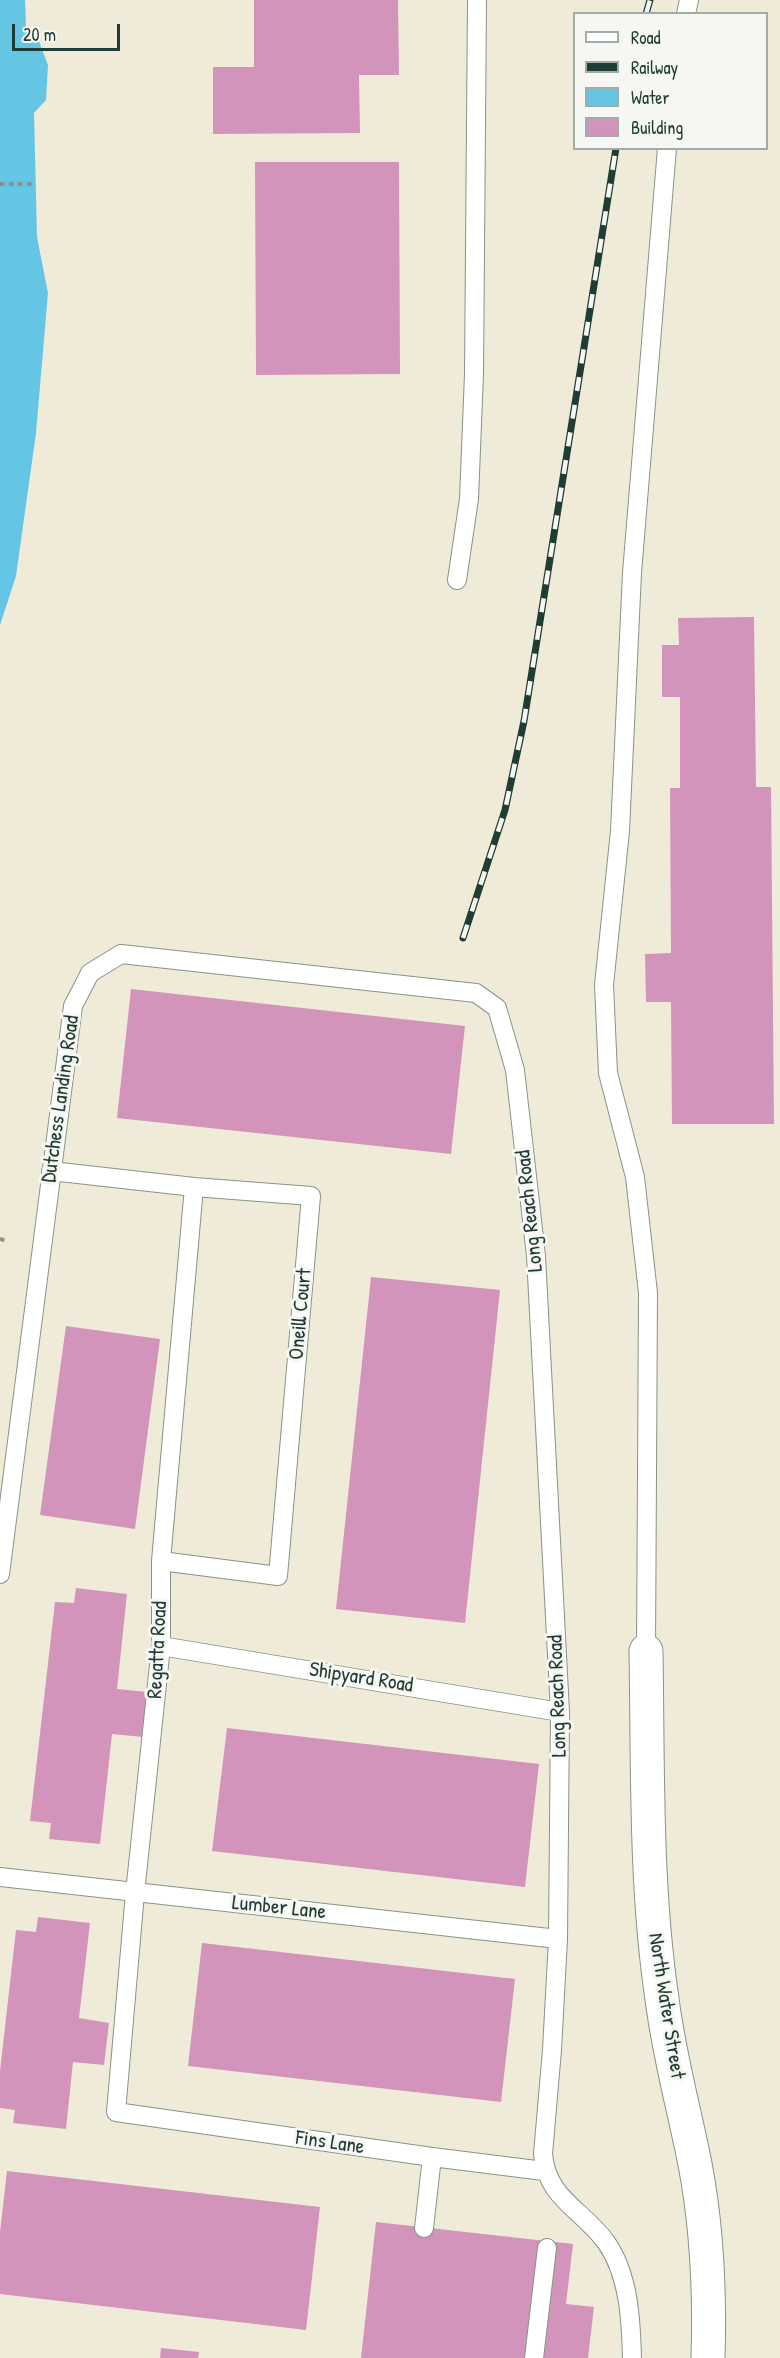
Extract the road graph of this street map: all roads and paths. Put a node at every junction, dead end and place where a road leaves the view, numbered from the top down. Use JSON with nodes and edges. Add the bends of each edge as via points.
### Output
{"nodes":[{"id":1,"x":477,"y":0,"type":"edge"},
{"id":2,"x":667,"y":150,"type":"edge"},
{"id":3,"x":0,"y":184,"type":"edge"},
{"id":4,"x":36,"y":184,"type":"dead end"},
{"id":5,"x":457,"y":580,"type":"dead end"},
{"id":6,"x":497,"y":1008,"type":"joint"},
{"id":7,"x":51,"y":1171,"type":"junction"},
{"id":8,"x":194,"y":1187,"type":"junction"},
{"id":9,"x":0,"y":1239,"type":"edge"},
{"id":10,"x":8,"y":1240,"type":"dead end"},
{"id":11,"x":161,"y":1561,"type":"junction"},
{"id":12,"x":0,"y":1574,"type":"edge"},
{"id":13,"x":161,"y":1646,"type":"junction"},
{"id":14,"x":646,"y":1651,"type":"joint"},
{"id":15,"x":560,"y":1712,"type":"junction"},
{"id":16,"x":0,"y":1877,"type":"edge"},
{"id":17,"x":135,"y":1893,"type":"junction"},
{"id":18,"x":558,"y":1939,"type":"junction"},
{"id":19,"x":116,"y":2112,"type":"joint"},
{"id":20,"x":432,"y":2157,"type":"junction"},
{"id":21,"x":544,"y":2171,"type":"junction"},
{"id":22,"x":424,"y":2228,"type":"dead end"},
{"id":23,"x":547,"y":2248,"type":"dead end"},
{"id":24,"x":534,"y":2358,"type":"edge"},
{"id":25,"x":632,"y":2358,"type":"edge"},
{"id":26,"x":708,"y":2358,"type":"edge"}],
"edges":[{"from":1,"to":5,"type":"lane","via":[[474,374],[469,499]]},
{"from":2,"to":14,"type":"lane","via":[[632,573],[620,831],[604,985],[608,1073],[635,1177],[648,1293]]},
{"from":3,"to":4,"type":"path"},
{"from":6,"to":7,"type":"lane","name":"Dutchess Landing Road","via":[[476,993],[121,954],[90,973],[73,1006]]},
{"from":6,"to":15,"type":"lane","name":"Long Reach Road","via":[[514,1070],[536,1256]]},
{"from":7,"to":8,"type":"lane","name":"Oneill Court"},
{"from":7,"to":12,"type":"lane","name":"Dutchess Landing Road"},
{"from":8,"to":11,"type":"lane","name":"Regatta Road"},
{"from":8,"to":11,"type":"lane","name":"Oneill Court","via":[[311,1196],[278,1576]]},
{"from":9,"to":10,"type":"path"},
{"from":11,"to":13,"type":"lane","name":"Regatta Road"},
{"from":13,"to":15,"type":"lane","name":"Shipyard Road"},
{"from":13,"to":17,"type":"lane","name":"Regatta Road"},
{"from":14,"to":26,"type":"street","name":"North Water Street","via":[[652,1914],[662,2003],[704,2227]]},
{"from":15,"to":18,"type":"lane","name":"Long Reach Road"},
{"from":16,"to":17,"type":"lane","name":"Lumber Lane"},
{"from":17,"to":18,"type":"lane","name":"Lumber Lane"},
{"from":17,"to":19,"type":"lane","name":"Regatta Road"},
{"from":18,"to":21,"type":"lane","name":"Long Reach Road"},
{"from":19,"to":20,"type":"lane","name":"Fins Lane"},
{"from":20,"to":21,"type":"lane","name":"Fins Lane"},
{"from":20,"to":22,"type":"lane"},
{"from":21,"to":25,"type":"lane","via":[[561,2197],[592,2225],[618,2264],[630,2312]]},
{"from":23,"to":24,"type":"lane"}]}
